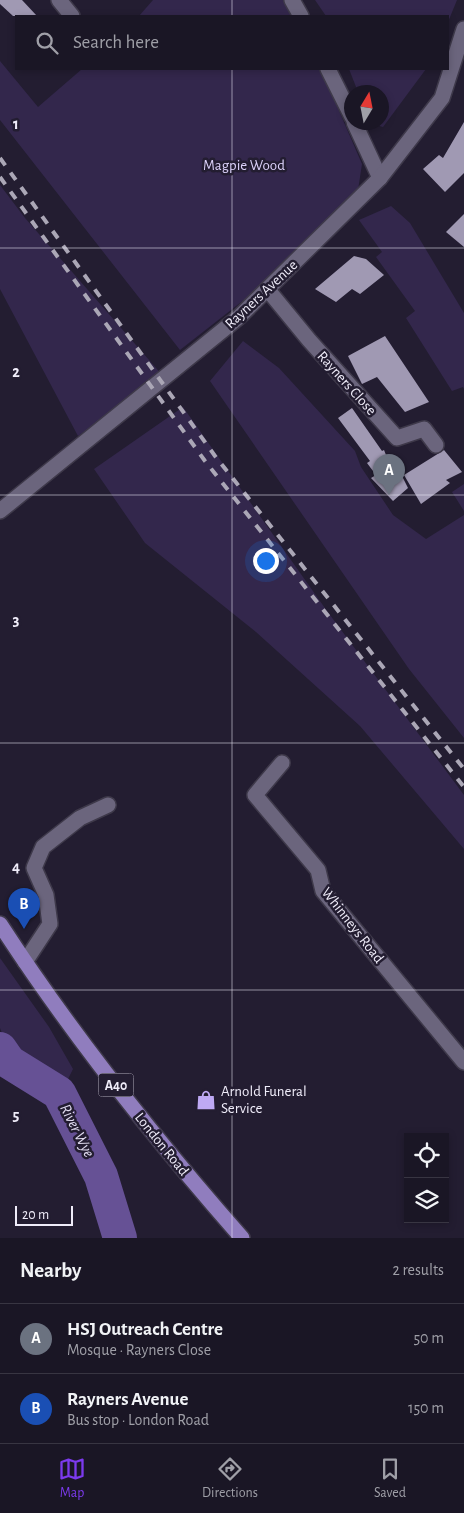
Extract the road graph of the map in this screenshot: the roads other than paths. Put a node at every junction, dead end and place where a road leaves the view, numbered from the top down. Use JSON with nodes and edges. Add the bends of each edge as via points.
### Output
{"nodes":[{"id":1,"x":59,"y":0,"type":"edge"},
{"id":2,"x":292,"y":0,"type":"edge"},
{"id":3,"x":71,"y":15,"type":"edge"},
{"id":4,"x":300,"y":15,"type":"edge"},
{"id":5,"x":464,"y":29,"type":"edge"},
{"id":6,"x":328,"y":70,"type":"edge"},
{"id":7,"x":344,"y":101,"type":"edge"},
{"id":8,"x":358,"y":130,"type":"edge"},
{"id":9,"x":380,"y":178,"type":"junction"},
{"id":10,"x":268,"y":290,"type":"junction"},
{"id":11,"x":436,"y":445,"type":"dead end"},
{"id":12,"x":0,"y":511,"type":"edge"},
{"id":13,"x":282,"y":764,"type":"dead end"},
{"id":14,"x":108,"y":805,"type":"dead end"},
{"id":15,"x":0,"y":924,"type":"edge"},
{"id":16,"x":25,"y":962,"type":"junction"},
{"id":17,"x":464,"y":1062,"type":"edge"},
{"id":18,"x":242,"y":1238,"type":"edge"}],
"edges":[{"from":1,"to":3,"type":"street"},
{"from":2,"to":4,"type":"street"},
{"from":5,"to":9,"type":"street","name":"Rayners Avenue","via":[[442,98]]},
{"from":6,"to":7,"type":"street"},
{"from":8,"to":9,"type":"street"},
{"from":9,"to":10,"type":"street","name":"Rayners Avenue"},
{"from":10,"to":11,"type":"street","name":"Rayners Close","via":[[398,438],[424,429]]},
{"from":10,"to":12,"type":"street","name":"Rayners Avenue"},
{"from":13,"to":17,"type":"street","name":"Whinneys Road","via":[[255,795],[318,870],[322,891]]},
{"from":14,"to":16,"type":"street","via":[[80,818],[43,847],[34,868],[46,896],[50,924]]},
{"from":15,"to":16,"type":"main road","name":"London Road","number":"A40"},
{"from":16,"to":18,"type":"main road","name":"London Road","number":"A40","via":[[179,1166]]}]}
